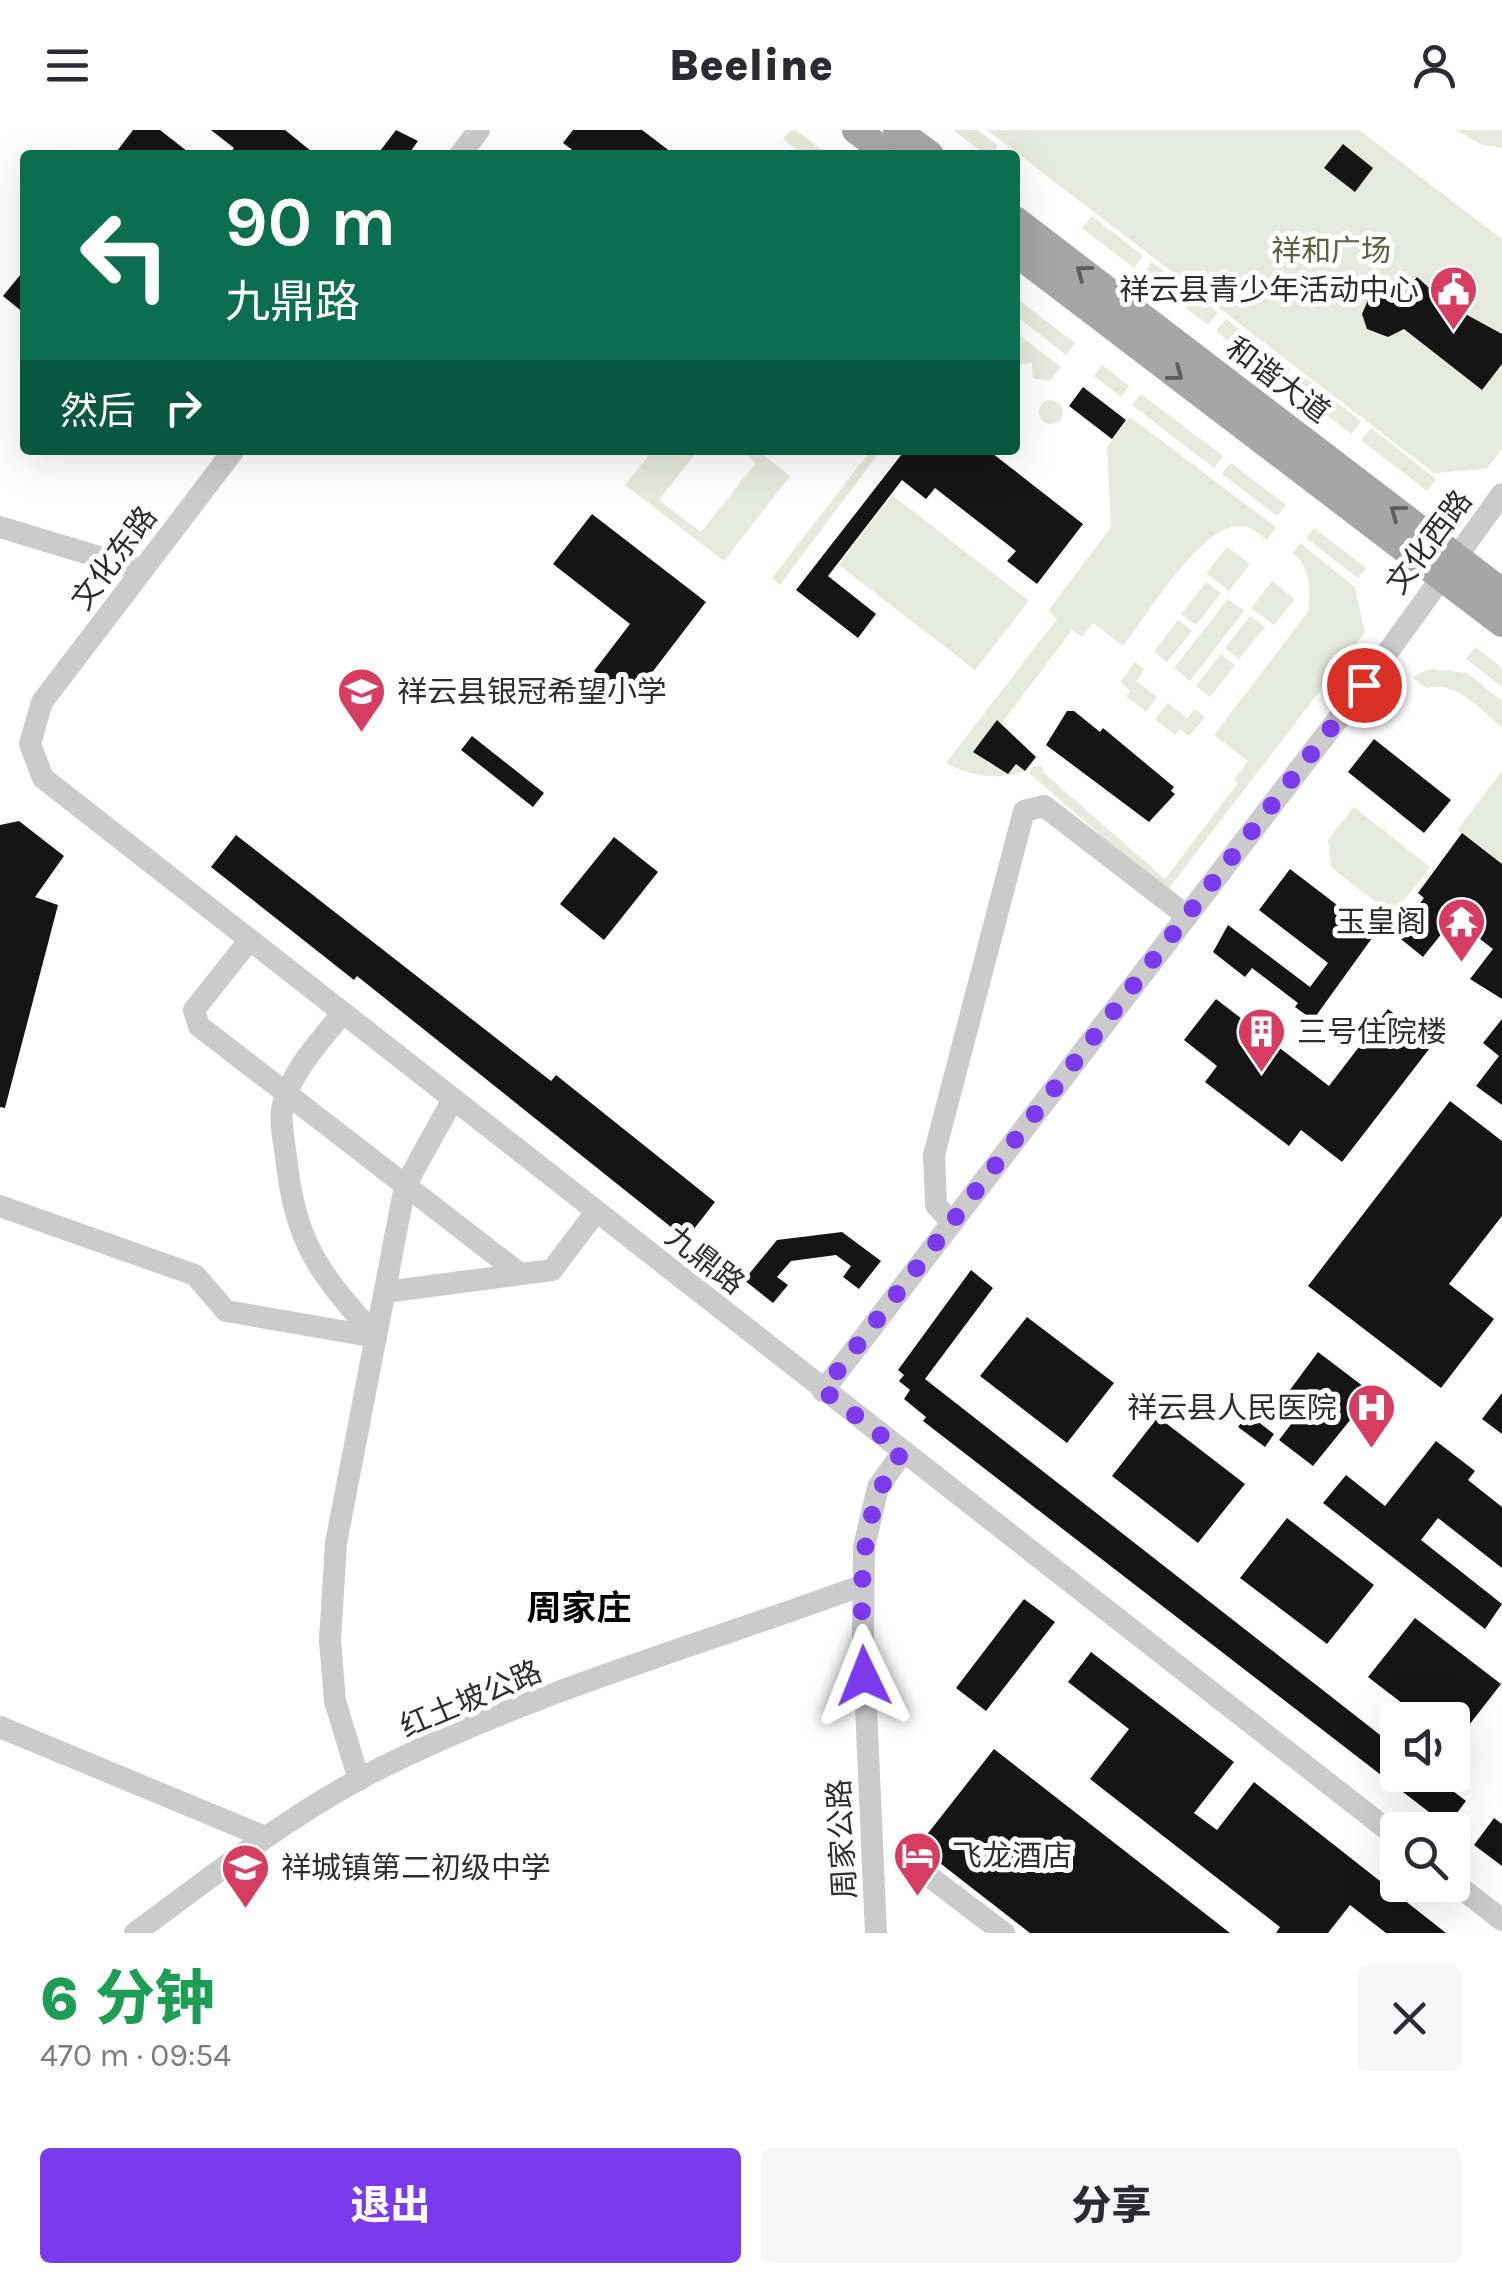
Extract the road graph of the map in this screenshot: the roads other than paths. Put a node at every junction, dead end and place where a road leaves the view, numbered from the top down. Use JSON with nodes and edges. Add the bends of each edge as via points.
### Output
{"nodes":[{"id":1,"x":479,"y":130,"type":"edge"},
{"id":2,"x":856,"y":130,"type":"edge"},
{"id":3,"x":897,"y":130,"type":"edge"},
{"id":4,"x":464,"y":150,"type":"edge"},
{"id":5,"x":882,"y":150,"type":"edge"},
{"id":6,"x":923,"y":150,"type":"edge"},
{"id":7,"x":1020,"y":224,"type":"edge"},
{"id":8,"x":1020,"y":256,"type":"edge"},
{"id":9,"x":230,"y":455,"type":"edge"},
{"id":10,"x":1502,"y":494,"type":"edge"},
{"id":11,"x":0,"y":527,"type":"edge"},
{"id":12,"x":1448,"y":566,"type":"junction"},
{"id":13,"x":142,"y":570,"type":"junction"},
{"id":14,"x":1502,"y":592,"type":"edge"},
{"id":15,"x":1502,"y":623,"type":"edge"},
{"id":16,"x":42,"y":702,"type":"joint"},
{"id":17,"x":1187,"y":916,"type":"junction"},
{"id":18,"x":248,"y":942,"type":"junction"},
{"id":19,"x":342,"y":1015,"type":"junction"},
{"id":20,"x":287,"y":1094,"type":"junction"},
{"id":21,"x":452,"y":1101,"type":"junction"},
{"id":22,"x":405,"y":1186,"type":"junction"},
{"id":23,"x":0,"y":1206,"type":"edge"},
{"id":24,"x":595,"y":1213,"type":"junction"},
{"id":25,"x":952,"y":1223,"type":"junction"},
{"id":26,"x":518,"y":1273,"type":"junction"},
{"id":27,"x":385,"y":1292,"type":"junction"},
{"id":28,"x":376,"y":1337,"type":"junction"},
{"id":29,"x":823,"y":1390,"type":"junction"},
{"id":30,"x":902,"y":1452,"type":"junction"},
{"id":31,"x":863,"y":1585,"type":"junction"},
{"id":32,"x":0,"y":1727,"type":"edge"},
{"id":33,"x":359,"y":1780,"type":"junction"},
{"id":34,"x":1380,"y":1824,"type":"edge"},
{"id":35,"x":264,"y":1837,"type":"junction"},
{"id":36,"x":910,"y":1862,"type":"dead end"},
{"id":37,"x":1470,"y":1895,"type":"edge"},
{"id":38,"x":1502,"y":1920,"type":"edge"},
{"id":39,"x":135,"y":1933,"type":"edge"},
{"id":40,"x":876,"y":1933,"type":"edge"},
{"id":41,"x":1004,"y":1933,"type":"edge"}],
"edges":[{"from":1,"to":4,"type":"street"},
{"from":2,"to":5,"type":"main road"},
{"from":3,"to":6,"type":"main road"},
{"from":12,"to":7,"type":"main road","name":"和谐大道","one_way":true},
{"from":8,"to":12,"type":"main road","name":"和谐大道","one_way":true},
{"from":9,"to":13,"type":"street","name":"文化东路"},
{"from":10,"to":12,"type":"street","name":"文化西路"},
{"from":11,"to":13,"type":"street"},
{"from":12,"to":14,"type":"main road","name":"和谐大道"},
{"from":12,"to":15,"type":"main road","name":"和谐大道"},
{"from":12,"to":17,"type":"street","name":"文化西路"},
{"from":13,"to":16,"type":"street","name":"文化东路"},
{"from":16,"to":18,"type":"street","name":"九鼎路","via":[[31,754],[52,789]]},
{"from":17,"to":25,"type":"street","name":"文化西路"},
{"from":17,"to":25,"type":"street","via":[[1044,806],[1024,811],[934,1155],[936,1204]]},
{"from":18,"to":19,"type":"street","name":"九鼎路"},
{"from":18,"to":20,"type":"street","via":[[192,1016]]},
{"from":19,"to":20,"type":"street"},
{"from":19,"to":21,"type":"street","name":"九鼎路"},
{"from":20,"to":22,"type":"street"},
{"from":20,"to":28,"type":"street","via":[[282,1125],[299,1230],[320,1273]]},
{"from":21,"to":22,"type":"street"},
{"from":21,"to":24,"type":"street","name":"九鼎路"},
{"from":22,"to":26,"type":"street"},
{"from":22,"to":27,"type":"street"},
{"from":23,"to":28,"type":"street","via":[[196,1275],[226,1311]]},
{"from":24,"to":26,"type":"street","via":[[552,1270]]},
{"from":24,"to":29,"type":"street","name":"九鼎路"},
{"from":25,"to":29,"type":"street","name":"文化西路"},
{"from":26,"to":27,"type":"street"},
{"from":27,"to":28,"type":"street"},
{"from":28,"to":33,"type":"street","via":[[336,1543],[330,1640],[335,1701]]},
{"from":29,"to":30,"type":"street","name":"九鼎路"},
{"from":30,"to":31,"type":"street","name":"周家公路","via":[[870,1513]]},
{"from":30,"to":34,"type":"street","name":"九鼎路"},
{"from":31,"to":33,"type":"street","name":"红土坡公路","via":[[556,1695]]},
{"from":31,"to":40,"type":"street","name":"周家公路"},
{"from":32,"to":35,"type":"street"},
{"from":33,"to":35,"type":"street","name":"红土坡公路"},
{"from":35,"to":39,"type":"street","name":"红土坡公路"},
{"from":36,"to":41,"type":"street"},
{"from":37,"to":38,"type":"street"}]}
